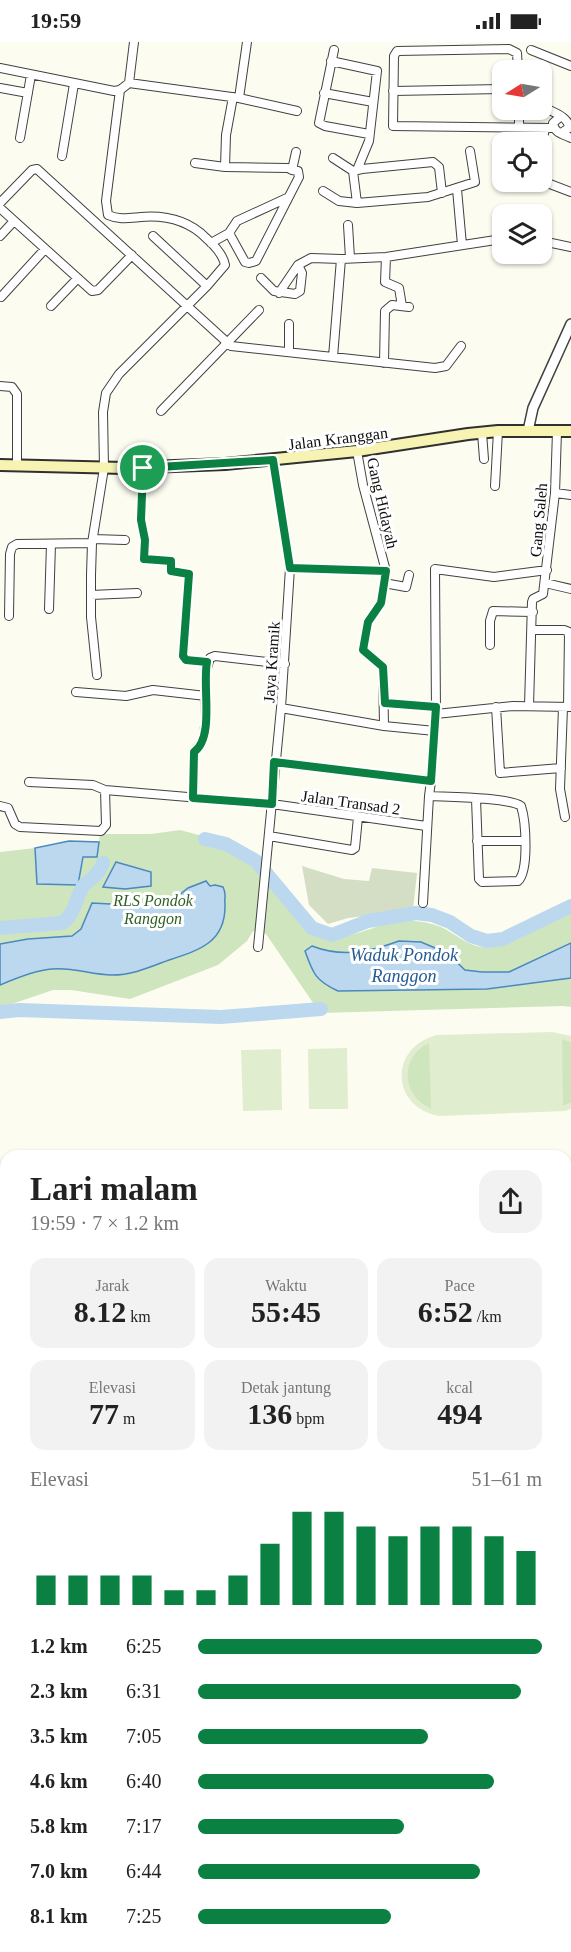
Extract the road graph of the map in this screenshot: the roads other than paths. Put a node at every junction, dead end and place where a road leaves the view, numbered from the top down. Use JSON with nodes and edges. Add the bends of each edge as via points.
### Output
{"nodes":[{"id":1,"x":134,"y":42,"type":"edge"},
{"id":2,"x":246,"y":42,"type":"edge"},
{"id":3,"x":460,"y":46,"type":"edge"},
{"id":4,"x":334,"y":50,"type":"dead end"},
{"id":5,"x":531,"y":50,"type":"dead end"},
{"id":6,"x":516,"y":60,"type":"edge"},
{"id":7,"x":331,"y":61,"type":"junction"},
{"id":8,"x":571,"y":66,"type":"edge"},
{"id":9,"x":0,"y":68,"type":"edge"},
{"id":10,"x":32,"y":75,"type":"junction"},
{"id":11,"x":129,"y":83,"type":"junction"},
{"id":12,"x":74,"y":84,"type":"junction"},
{"id":13,"x":0,"y":88,"type":"edge"},
{"id":14,"x":492,"y":89,"type":"edge"},
{"id":15,"x":120,"y":90,"type":"junction"},
{"id":16,"x":393,"y":91,"type":"junction"},
{"id":17,"x":28,"y":93,"type":"junction"},
{"id":18,"x":324,"y":93,"type":"junction"},
{"id":19,"x":236,"y":98,"type":"junction"},
{"id":20,"x":373,"y":102,"type":"junction"},
{"id":21,"x":297,"y":111,"type":"dead end"},
{"id":22,"x":552,"y":112,"type":"edge"},
{"id":23,"x":560,"y":117,"type":"junction"},
{"id":24,"x":519,"y":120,"type":"edge"},
{"id":25,"x":519,"y":127,"type":"junction"},
{"id":26,"x":553,"y":130,"type":"junction"},
{"id":27,"x":369,"y":134,"type":"junction"},
{"id":28,"x":20,"y":138,"type":"dead end"},
{"id":29,"x":571,"y":138,"type":"edge"},
{"id":30,"x":470,"y":151,"type":"dead end"},
{"id":31,"x":296,"y":152,"type":"dead end"},
{"id":32,"x":62,"y":156,"type":"dead end"},
{"id":33,"x":333,"y":158,"type":"dead end"},
{"id":34,"x":195,"y":163,"type":"dead end"},
{"id":35,"x":225,"y":167,"type":"junction"},
{"id":36,"x":292,"y":170,"type":"junction"},
{"id":37,"x":355,"y":171,"type":"junction"},
{"id":38,"x":552,"y":185,"type":"edge"},
{"id":39,"x":457,"y":189,"type":"junction"},
{"id":40,"x":323,"y":191,"type":"dead end"},
{"id":41,"x":571,"y":192,"type":"edge"},
{"id":42,"x":442,"y":193,"type":"junction"},
{"id":43,"x":287,"y":198,"type":"junction"},
{"id":44,"x":0,"y":203,"type":"edge"},
{"id":45,"x":357,"y":203,"type":"junction"},
{"id":46,"x":0,"y":208,"type":"edge"},
{"id":47,"x":14,"y":221,"type":"junction"},
{"id":48,"x":348,"y":225,"type":"dead end"},
{"id":49,"x":229,"y":233,"type":"junction"},
{"id":50,"x":0,"y":236,"type":"edge"},
{"id":51,"x":153,"y":236,"type":"dead end"},
{"id":52,"x":492,"y":240,"type":"edge"},
{"id":53,"x":211,"y":243,"type":"junction"},
{"id":54,"x":552,"y":243,"type":"edge"},
{"id":55,"x":462,"y":245,"type":"junction"},
{"id":56,"x":571,"y":247,"type":"edge"},
{"id":57,"x":45,"y":249,"type":"junction"},
{"id":58,"x":132,"y":255,"type":"junction"},
{"id":59,"x":386,"y":257,"type":"junction"},
{"id":60,"x":350,"y":258,"type":"junction"},
{"id":61,"x":341,"y":259,"type":"junction"},
{"id":62,"x":298,"y":266,"type":"junction"},
{"id":63,"x":261,"y":278,"type":"dead end"},
{"id":64,"x":77,"y":279,"type":"junction"},
{"id":65,"x":207,"y":286,"type":"junction"},
{"id":66,"x":279,"y":293,"type":"junction"},
{"id":67,"x":1,"y":297,"type":"edge"},
{"id":68,"x":51,"y":306,"type":"dead end"},
{"id":69,"x":187,"y":306,"type":"junction"},
{"id":70,"x":259,"y":310,"type":"dead end"},
{"id":71,"x":290,"y":324,"type":"dead end"},
{"id":72,"x":571,"y":324,"type":"edge"},
{"id":73,"x":228,"y":345,"type":"junction"},
{"id":74,"x":461,"y":346,"type":"dead end"},
{"id":75,"x":289,"y":351,"type":"junction"},
{"id":76,"x":333,"y":357,"type":"junction"},
{"id":77,"x":384,"y":363,"type":"junction"},
{"id":78,"x":0,"y":386,"type":"edge"},
{"id":79,"x":161,"y":411,"type":"dead end"},
{"id":80,"x":498,"y":431,"type":"junction"},
{"id":81,"x":528,"y":431,"type":"junction"},
{"id":82,"x":557,"y":431,"type":"junction"},
{"id":83,"x":571,"y":431,"type":"edge"},
{"id":84,"x":482,"y":433,"type":"junction"},
{"id":85,"x":357,"y":451,"type":"junction"},
{"id":86,"x":484,"y":459,"type":"dead end"},
{"id":87,"x":273,"y":460,"type":"junction"},
{"id":88,"x":16,"y":464,"type":"junction"},
{"id":89,"x":0,"y":465,"type":"edge"},
{"id":90,"x":104,"y":468,"type":"junction"},
{"id":91,"x":143,"y":468,"type":"junction"},
{"id":92,"x":495,"y":486,"type":"dead end"},
{"id":93,"x":555,"y":493,"type":"junction"},
{"id":94,"x":571,"y":495,"type":"edge"},
{"id":95,"x":124,"y":540,"type":"dead end"},
{"id":96,"x":93,"y":541,"type":"junction"},
{"id":97,"x":51,"y":544,"type":"junction"},
{"id":98,"x":290,"y":568,"type":"junction"},
{"id":99,"x":547,"y":570,"type":"junction"},
{"id":100,"x":386,"y":571,"type":"junction"},
{"id":101,"x":409,"y":575,"type":"dead end"},
{"id":102,"x":545,"y":583,"type":"junction"},
{"id":103,"x":384,"y":584,"type":"junction"},
{"id":104,"x":571,"y":589,"type":"edge"},
{"id":105,"x":137,"y":593,"type":"dead end"},
{"id":106,"x":91,"y":595,"type":"junction"},
{"id":107,"x":49,"y":609,"type":"dead end"},
{"id":108,"x":533,"y":612,"type":"junction"},
{"id":109,"x":9,"y":615,"type":"dead end"},
{"id":110,"x":533,"y":630,"type":"junction"},
{"id":111,"x":490,"y":645,"type":"dead end"},
{"id":112,"x":207,"y":662,"type":"junction"},
{"id":113,"x":285,"y":664,"type":"junction"},
{"id":114,"x":97,"y":675,"type":"dead end"},
{"id":115,"x":76,"y":692,"type":"dead end"},
{"id":116,"x":206,"y":696,"type":"junction"},
{"id":117,"x":385,"y":703,"type":"junction"},
{"id":118,"x":529,"y":706,"type":"junction"},
{"id":119,"x":496,"y":707,"type":"junction"},
{"id":120,"x":568,"y":707,"type":"edge"},
{"id":121,"x":281,"y":708,"type":"junction"},
{"id":122,"x":436,"y":710,"type":"junction"},
{"id":123,"x":384,"y":726,"type":"junction"},
{"id":124,"x":435,"y":731,"type":"junction"},
{"id":125,"x":567,"y":756,"type":"edge"},
{"id":126,"x":274,"y":762,"type":"junction"},
{"id":127,"x":561,"y":768,"type":"junction"},
{"id":128,"x":431,"y":781,"type":"junction"},
{"id":129,"x":29,"y":782,"type":"dead end"},
{"id":130,"x":105,"y":789,"type":"junction"},
{"id":131,"x":429,"y":796,"type":"junction"},
{"id":132,"x":193,"y":798,"type":"junction"},
{"id":133,"x":476,"y":799,"type":"junction"},
{"id":134,"x":272,"y":804,"type":"junction"},
{"id":135,"x":0,"y":806,"type":"edge"},
{"id":136,"x":358,"y":817,"type":"junction"},
{"id":137,"x":565,"y":817,"type":"dead end"},
{"id":138,"x":426,"y":826,"type":"junction"},
{"id":139,"x":268,"y":836,"type":"junction"},
{"id":140,"x":477,"y":841,"type":"junction"},
{"id":141,"x":524,"y":841,"type":"junction"},
{"id":142,"x":423,"y":903,"type":"dead end"},
{"id":143,"x":258,"y":947,"type":"dead end"}],
"edges":[{"from":1,"to":11,"type":"street"},
{"from":2,"to":19,"type":"street"},
{"from":3,"to":6,"type":"street","via":[[515,50]]},
{"from":3,"to":16,"type":"street","via":[[397,51]]},
{"from":4,"to":7,"type":"street"},
{"from":5,"to":8,"type":"street"},
{"from":7,"to":18,"type":"street"},
{"from":7,"to":20,"type":"street","via":[[376,71]]},
{"from":9,"to":10,"type":"street"},
{"from":10,"to":12,"type":"street"},
{"from":10,"to":17,"type":"street"},
{"from":11,"to":15,"type":"street"},
{"from":11,"to":19,"type":"street"},
{"from":12,"to":15,"type":"street"},
{"from":12,"to":32,"type":"street"},
{"from":13,"to":17,"type":"street"},
{"from":14,"to":16,"type":"street"},
{"from":15,"to":53,"type":"street","via":[[106,201],[108,215],[173,219],[193,227]]},
{"from":16,"to":25,"type":"street","via":[[392,123],[396,128]]},
{"from":17,"to":28,"type":"street"},
{"from":18,"to":20,"type":"street"},
{"from":18,"to":27,"type":"street","via":[[319,123]]},
{"from":19,"to":21,"type":"street"},
{"from":19,"to":35,"type":"street","via":[[226,135]]},
{"from":20,"to":27,"type":"street"},
{"from":22,"to":23,"type":"street"},
{"from":23,"to":26,"type":"street","via":[[553,123]]},
{"from":23,"to":26,"type":"street","via":[[569,122],[569,128]]},
{"from":24,"to":25,"type":"street"},
{"from":25,"to":26,"type":"street"},
{"from":26,"to":29,"type":"street"},
{"from":27,"to":37,"type":"street","via":[[366,153]]},
{"from":30,"to":39,"type":"street","via":[[476,180]]},
{"from":31,"to":36,"type":"street"},
{"from":33,"to":37,"type":"street"},
{"from":34,"to":35,"type":"street"},
{"from":35,"to":36,"type":"street"},
{"from":36,"to":43,"type":"street","via":[[300,174]]},
{"from":37,"to":42,"type":"street","via":[[433,162],[439,166]]},
{"from":37,"to":45,"type":"street"},
{"from":38,"to":41,"type":"street"},
{"from":39,"to":42,"type":"street"},
{"from":39,"to":55,"type":"street"},
{"from":40,"to":45,"type":"street","via":[[339,201]]},
{"from":42,"to":45,"type":"street"},
{"from":43,"to":49,"type":"street","via":[[237,221]]},
{"from":43,"to":49,"type":"street","via":[[256,261],[245,262]]},
{"from":44,"to":58,"type":"street","via":[[37,169]]},
{"from":46,"to":47,"type":"street"},
{"from":47,"to":50,"type":"street"},
{"from":47,"to":57,"type":"street"},
{"from":48,"to":60,"type":"street"},
{"from":49,"to":53,"type":"street"},
{"from":51,"to":65,"type":"street"},
{"from":52,"to":55,"type":"street"},
{"from":53,"to":65,"type":"street","via":[[225,265]]},
{"from":54,"to":56,"type":"street"},
{"from":55,"to":59,"type":"street"},
{"from":57,"to":64,"type":"street"},
{"from":57,"to":67,"type":"street"},
{"from":58,"to":64,"type":"street","via":[[95,291]]},
{"from":58,"to":69,"type":"street"},
{"from":59,"to":60,"type":"street"},
{"from":59,"to":77,"type":"street","via":[[385,282],[399,288],[405,307],[392,305],[385,311]]},
{"from":60,"to":61,"type":"street"},
{"from":61,"to":62,"type":"street","via":[[311,258]]},
{"from":61,"to":76,"type":"street"},
{"from":62,"to":66,"type":"street"},
{"from":62,"to":66,"type":"street","via":[[302,273],[300,291]]},
{"from":63,"to":66,"type":"street"},
{"from":64,"to":68,"type":"street"},
{"from":65,"to":69,"type":"street"},
{"from":69,"to":73,"type":"street"},
{"from":69,"to":90,"type":"street","via":[[118,374],[106,393]]},
{"from":70,"to":73,"type":"street"},
{"from":71,"to":75,"type":"street"},
{"from":72,"to":81,"type":"street","via":[[533,408]]},
{"from":73,"to":75,"type":"street"},
{"from":73,"to":79,"type":"street"},
{"from":74,"to":77,"type":"street","via":[[446,366]]},
{"from":75,"to":76,"type":"street"},
{"from":76,"to":77,"type":"street"},
{"from":78,"to":88,"type":"street","via":[[12,387],[17,394]]},
{"from":80,"to":81,"type":"main road","name":"Jalan Kranggan"},
{"from":80,"to":84,"type":"main road","name":"Jalan Kranggan"},
{"from":80,"to":92,"type":"street"},
{"from":81,"to":82,"type":"main road","name":"Jalan Kranggan"},
{"from":82,"to":83,"type":"main road","name":"Jalan Kranggan"},
{"from":82,"to":93,"type":"street","name":"Gang Saleh"},
{"from":84,"to":85,"type":"main road","name":"Jalan Kranggan"},
{"from":84,"to":86,"type":"street"},
{"from":85,"to":87,"type":"main road","name":"Jalan Kranggan"},
{"from":85,"to":100,"type":"street","name":"Gang Hidayah"},
{"from":87,"to":91,"type":"main road","name":"Jalan Kranggan"},
{"from":87,"to":98,"type":"street","name":"Jaya Kramik"},
{"from":88,"to":89,"type":"main road","name":"Jalan Kranggan"},
{"from":88,"to":90,"type":"main road","name":"Jalan Kranggan"},
{"from":90,"to":91,"type":"main road","name":"Jalan Kranggan"},
{"from":90,"to":96,"type":"street"},
{"from":91,"to":112,"type":"street","via":[[144,559],[171,561],[171,571],[189,574],[183,656],[186,660]]},
{"from":93,"to":94,"type":"street"},
{"from":93,"to":99,"type":"street","name":"Gang Saleh"},
{"from":95,"to":96,"type":"street"},
{"from":96,"to":97,"type":"street"},
{"from":96,"to":106,"type":"street"},
{"from":97,"to":107,"type":"street"},
{"from":97,"to":109,"type":"street","via":[[17,544],[10,549]]},
{"from":98,"to":100,"type":"street"},
{"from":98,"to":113,"type":"street","name":"Jaya Kramik"},
{"from":99,"to":102,"type":"street"},
{"from":99,"to":122,"type":"street","name":"Gang Saleh","via":[[494,577],[435,569]]},
{"from":100,"to":103,"type":"street","name":"Gang Hidayah"},
{"from":101,"to":103,"type":"street","via":[[406,587]]},
{"from":102,"to":104,"type":"street"},
{"from":102,"to":108,"type":"street","via":[[543,594],[533,599]]},
{"from":103,"to":117,"type":"street","name":"Gang Hidayah","via":[[381,603],[368,622],[363,650],[383,667]]},
{"from":105,"to":106,"type":"street"},
{"from":106,"to":114,"type":"street"},
{"from":108,"to":110,"type":"street"},
{"from":108,"to":111,"type":"street","via":[[493,611]]},
{"from":110,"to":118,"type":"street"},
{"from":110,"to":120,"type":"street","via":[[569,632]]},
{"from":112,"to":113,"type":"street","via":[[215,656]]},
{"from":112,"to":116,"type":"street"},
{"from":113,"to":121,"type":"street","name":"Jaya Kramik"},
{"from":115,"to":116,"type":"street","via":[[126,696],[153,690]]},
{"from":116,"to":132,"type":"street","via":[[203,741],[194,752]]},
{"from":117,"to":122,"type":"street"},
{"from":117,"to":123,"type":"street","name":"Gang Hidayah"},
{"from":118,"to":119,"type":"street"},
{"from":118,"to":120,"type":"street"},
{"from":119,"to":122,"type":"street"},
{"from":119,"to":127,"type":"street","via":[[500,773]]},
{"from":120,"to":125,"type":"street"},
{"from":121,"to":123,"type":"street"},
{"from":121,"to":126,"type":"street","name":"Jaya Kramik"},
{"from":122,"to":124,"type":"street"},
{"from":123,"to":124,"type":"street"},
{"from":124,"to":128,"type":"street"},
{"from":125,"to":127,"type":"street"},
{"from":126,"to":128,"type":"street"},
{"from":126,"to":134,"type":"street","name":"Jaya Kramik"},
{"from":127,"to":137,"type":"street"},
{"from":128,"to":131,"type":"street"},
{"from":129,"to":130,"type":"street","name":"Jalan Transad 2"},
{"from":130,"to":132,"type":"street","name":"Jalan Transad 2"},
{"from":130,"to":135,"type":"street","via":[[106,825],[101,831],[20,827],[9,808]]},
{"from":131,"to":133,"type":"street"},
{"from":131,"to":138,"type":"street"},
{"from":132,"to":134,"type":"street","name":"Jalan Transad 2"},
{"from":133,"to":140,"type":"street"},
{"from":133,"to":141,"type":"street","via":[[519,804]]},
{"from":134,"to":136,"type":"street","name":"Jalan Transad 2"},
{"from":134,"to":139,"type":"street","name":"Jaya Kramik"},
{"from":136,"to":138,"type":"street","name":"Jalan Transad 2"},
{"from":136,"to":139,"type":"street","via":[[352,850]]},
{"from":138,"to":142,"type":"street"},
{"from":139,"to":143,"type":"street","name":"Jaya Kramik"},
{"from":140,"to":141,"type":"street"},
{"from":140,"to":141,"type":"street","via":[[482,882],[520,879],[524,872]]}]}
